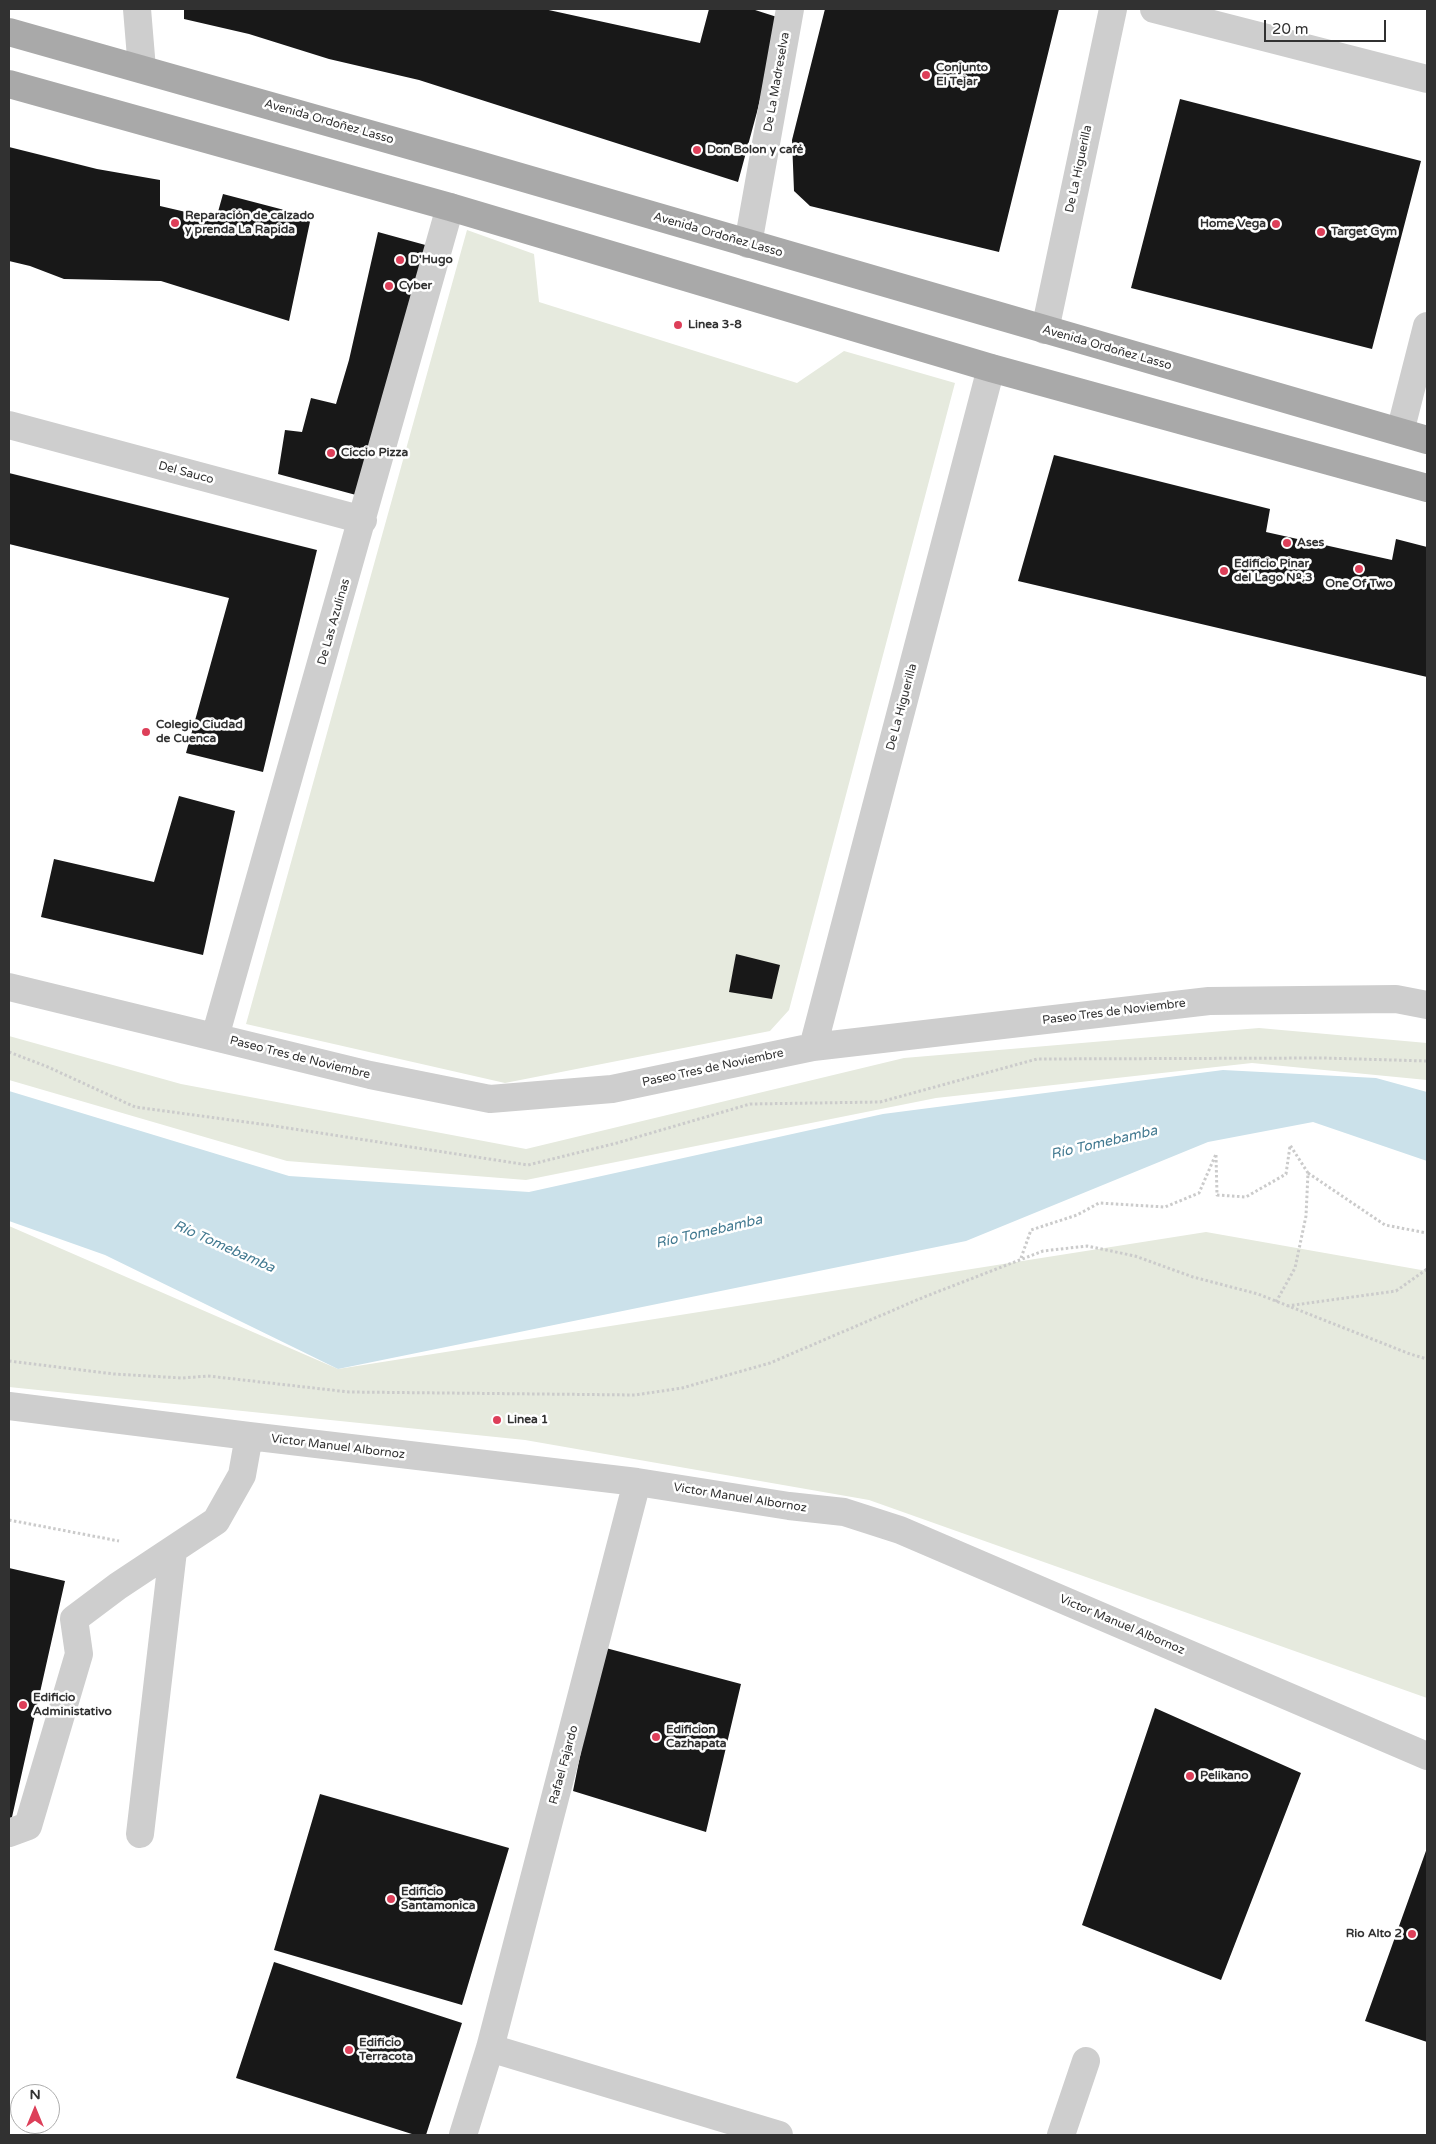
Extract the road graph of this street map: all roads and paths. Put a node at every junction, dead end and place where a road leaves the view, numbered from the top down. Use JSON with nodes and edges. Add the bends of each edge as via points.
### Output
{"nodes":[{"id":1,"x":137,"y":9,"type":"edge"},
{"id":2,"x":790,"y":9,"type":"edge"},
{"id":3,"x":1113,"y":9,"type":"edge"},
{"id":4,"x":1154,"y":9,"type":"edge"},
{"id":5,"x":9,"y":32,"type":"edge"},
{"id":6,"x":142,"y":69,"type":"junction"},
{"id":7,"x":1427,"y":79,"type":"edge"},
{"id":8,"x":9,"y":84,"type":"edge"},
{"id":9,"x":450,"y":207,"type":"junction"},
{"id":10,"x":748,"y":244,"type":"junction"},
{"id":11,"x":1427,"y":326,"type":"edge"},
{"id":12,"x":1045,"y":330,"type":"junction"},
{"id":13,"x":991,"y":368,"type":"junction"},
{"id":14,"x":9,"y":425,"type":"edge"},
{"id":15,"x":1400,"y":432,"type":"junction"},
{"id":16,"x":1427,"y":440,"type":"edge"},
{"id":17,"x":1427,"y":488,"type":"edge"},
{"id":18,"x":363,"y":520,"type":"junction"},
{"id":19,"x":9,"y":987,"type":"edge"},
{"id":20,"x":1427,"y":1005,"type":"edge"},
{"id":21,"x":215,"y":1037,"type":"junction"},
{"id":22,"x":813,"y":1047,"type":"junction"},
{"id":23,"x":1308,"y":1173,"type":"junction"},
{"id":24,"x":1427,"y":1233,"type":"edge"},
{"id":25,"x":1021,"y":1259,"type":"junction"},
{"id":26,"x":1427,"y":1269,"type":"edge"},
{"id":27,"x":1276,"y":1302,"type":"junction"},
{"id":28,"x":1287,"y":1306,"type":"junction"},
{"id":29,"x":1427,"y":1359,"type":"edge"},
{"id":30,"x":9,"y":1361,"type":"edge"},
{"id":31,"x":9,"y":1406,"type":"edge"},
{"id":32,"x":249,"y":1436,"type":"junction"},
{"id":33,"x":637,"y":1482,"type":"junction"},
{"id":34,"x":9,"y":1520,"type":"edge"},
{"id":35,"x":173,"y":1551,"type":"junction"},
{"id":36,"x":1427,"y":1756,"type":"edge"},
{"id":37,"x":9,"y":1833,"type":"edge"},
{"id":38,"x":140,"y":1834,"type":"dead end"},
{"id":39,"x":490,"y":2048,"type":"junction"},
{"id":40,"x":1086,"y":2061,"type":"dead end"},
{"id":41,"x":463,"y":2135,"type":"edge"},
{"id":42,"x":779,"y":2135,"type":"edge"},
{"id":43,"x":1061,"y":2135,"type":"edge"}],
"edges":[{"from":1,"to":6,"type":"street"},
{"from":2,"to":10,"type":"street","name":"De La Madreselva"},
{"from":3,"to":12,"type":"street","name":"De La Higuerilla"},
{"from":4,"to":7,"type":"street"},
{"from":5,"to":6,"type":"main road","name":"Avenida Ordoñez Lasso"},
{"from":6,"to":10,"type":"main road","name":"Avenida Ordoñez Lasso"},
{"from":8,"to":9,"type":"main road"},
{"from":9,"to":13,"type":"main road"},
{"from":9,"to":18,"type":"street","name":"De Las Azulinas"},
{"from":10,"to":12,"type":"main road","name":"Avenida Ordoñez Lasso"},
{"from":11,"to":15,"type":"street"},
{"from":12,"to":15,"type":"main road","name":"Avenida Ordoñez Lasso"},
{"from":13,"to":17,"type":"main road"},
{"from":13,"to":22,"type":"street","name":"De La Higuerilla"},
{"from":14,"to":18,"type":"street","name":"Del Sauco"},
{"from":15,"to":16,"type":"main road","name":"Avenida Ordoñez Lasso"},
{"from":18,"to":21,"type":"street","name":"De Las Azulinas"},
{"from":19,"to":21,"type":"street","name":"Paseo Tres de Noviembre"},
{"from":20,"to":22,"type":"street","name":"Paseo Tres de Noviembre","via":[[1396,1000],[1209,1002]]},
{"from":21,"to":22,"type":"street","name":"Paseo Tres de Noviembre","via":[[370,1075],[490,1099],[612,1089]]},
{"from":23,"to":24,"type":"path","via":[[1385,1225]]},
{"from":23,"to":25,"type":"path","via":[[1290,1145],[1286,1174],[1246,1197],[1217,1195],[1216,1154],[1200,1193],[1165,1208],[1099,1203],[1077,1215],[1031,1230]]},
{"from":23,"to":27,"type":"path","via":[[1306,1216],[1295,1268]]},
{"from":25,"to":27,"type":"path","via":[[1043,1251],[1087,1246],[1136,1256]]},
{"from":25,"to":30,"type":"path","via":[[770,1363],[682,1388],[635,1395],[349,1392],[208,1376],[182,1378],[114,1374]]},
{"from":26,"to":28,"type":"path","via":[[1396,1291]]},
{"from":27,"to":28,"type":"path"},
{"from":28,"to":29,"type":"path"},
{"from":31,"to":32,"type":"street","name":"Victor Manuel Albornoz"},
{"from":32,"to":33,"type":"street","name":"Victor Manuel Albornoz"},
{"from":32,"to":35,"type":"street","via":[[242,1475],[216,1521]]},
{"from":33,"to":36,"type":"street","name":"Victor Manuel Albornoz","via":[[844,1512],[900,1530]]},
{"from":33,"to":39,"type":"street","name":"Rafael Fajardo"},
{"from":34,"to":35,"type":"path"},
{"from":35,"to":37,"type":"street","via":[[74,1619],[79,1654],[28,1826]]},
{"from":35,"to":38,"type":"street"},
{"from":39,"to":41,"type":"street","name":"Rafael Fajardo"},
{"from":39,"to":42,"type":"street"},
{"from":40,"to":43,"type":"street"}]}
